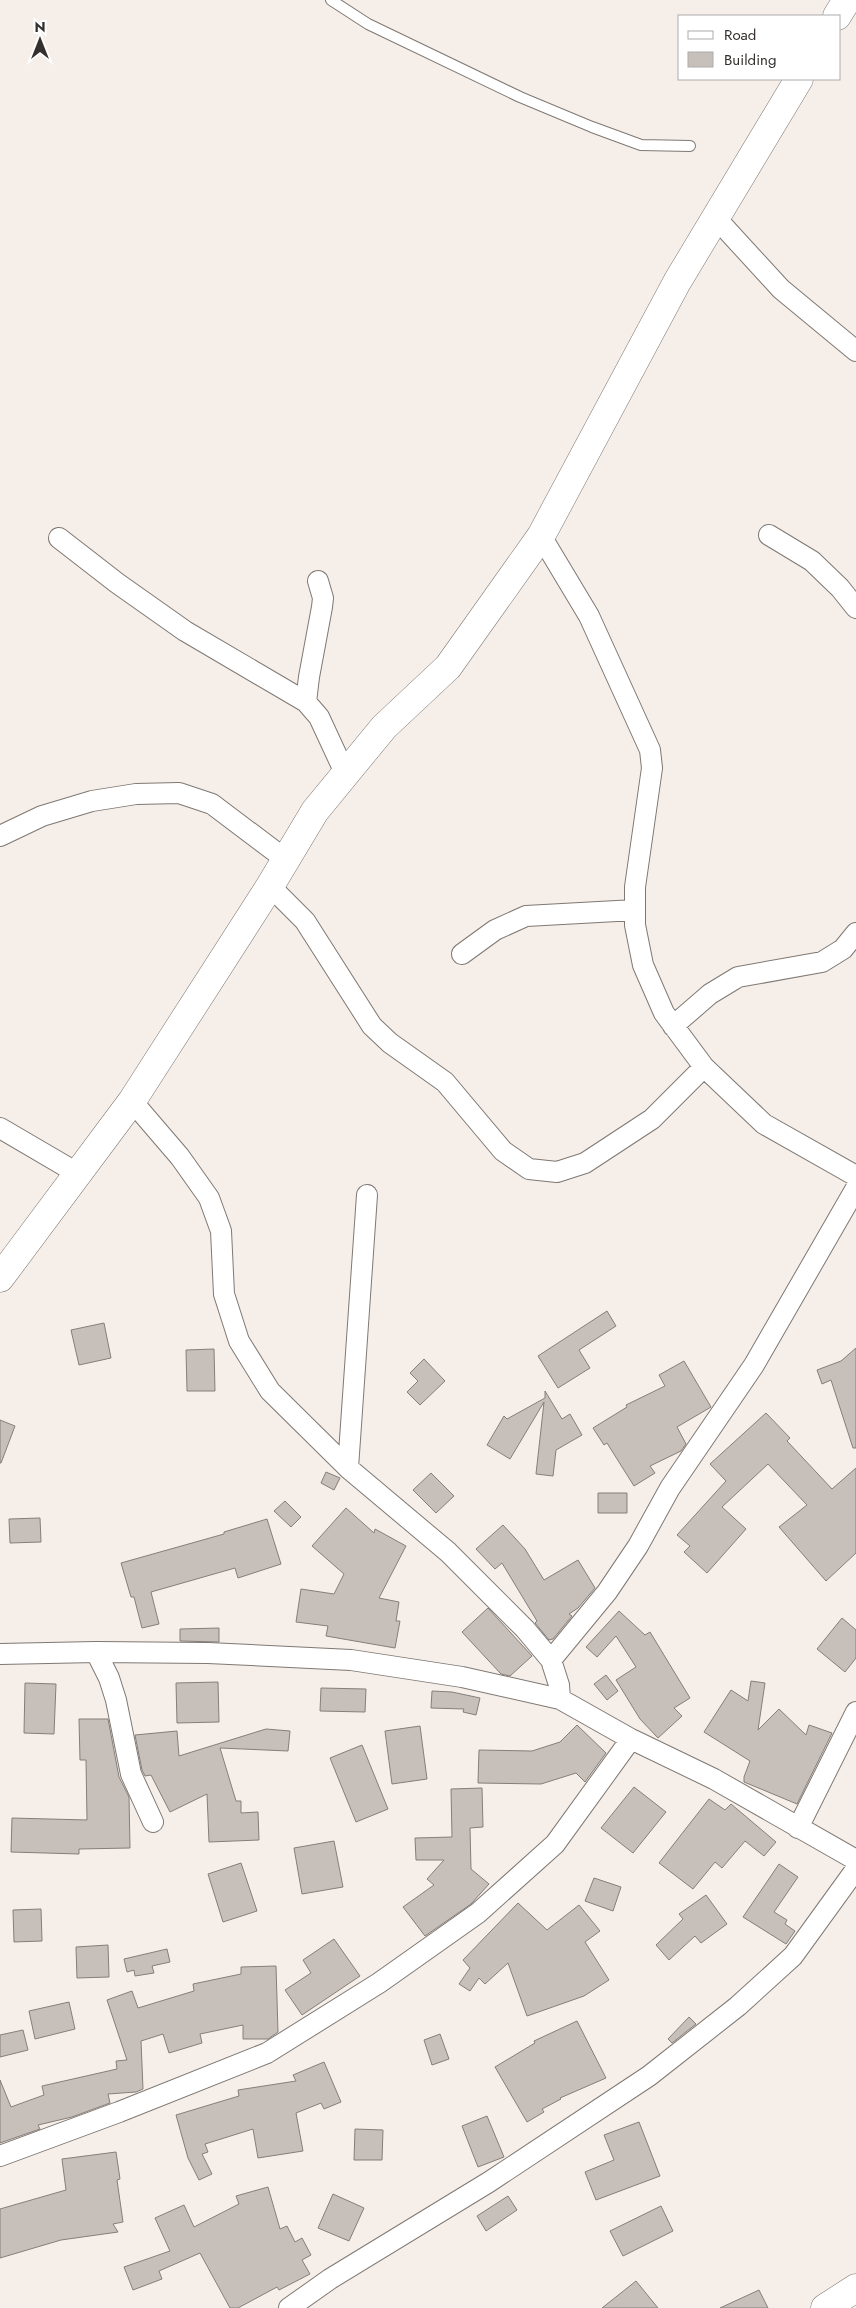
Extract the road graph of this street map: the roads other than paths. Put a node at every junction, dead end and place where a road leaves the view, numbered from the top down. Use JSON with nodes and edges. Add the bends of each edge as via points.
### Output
{"nodes":[{"id":1,"x":331,"y":0,"type":"edge"},
{"id":2,"x":847,"y":0,"type":"edge"},
{"id":3,"x":838,"y":15,"type":"edge"},
{"id":4,"x":798,"y":80,"type":"edge"},
{"id":5,"x":690,"y":146,"type":"dead end"},
{"id":6,"x":715,"y":216,"type":"junction"},
{"id":7,"x":856,"y":351,"type":"edge"},
{"id":8,"x":769,"y":535,"type":"dead end"},
{"id":9,"x":541,"y":536,"type":"junction"},
{"id":10,"x":59,"y":538,"type":"dead end"},
{"id":11,"x":318,"y":581,"type":"dead end"},
{"id":12,"x":856,"y":608,"type":"edge"},
{"id":13,"x":306,"y":702,"type":"junction"},
{"id":14,"x":346,"y":773,"type":"junction"},
{"id":15,"x":0,"y":836,"type":"edge"},
{"id":16,"x":286,"y":859,"type":"junction"},
{"id":17,"x":270,"y":886,"type":"junction"},
{"id":18,"x":635,"y":910,"type":"junction"},
{"id":19,"x":856,"y":933,"type":"edge"},
{"id":20,"x":462,"y":954,"type":"dead end"},
{"id":21,"x":674,"y":1026,"type":"junction"},
{"id":22,"x":704,"y":1067,"type":"junction"},
{"id":23,"x":132,"y":1100,"type":"junction"},
{"id":24,"x":0,"y":1128,"type":"edge"},
{"id":25,"x":77,"y":1173,"type":"junction"},
{"id":26,"x":856,"y":1176,"type":"edge"},
{"id":27,"x":856,"y":1188,"type":"edge"},
{"id":28,"x":367,"y":1195,"type":"dead end"},
{"id":29,"x":0,"y":1278,"type":"edge"},
{"id":30,"x":348,"y":1468,"type":"junction"},
{"id":31,"x":96,"y":1652,"type":"junction"},
{"id":32,"x":0,"y":1654,"type":"edge"},
{"id":33,"x":551,"y":1660,"type":"junction"},
{"id":34,"x":560,"y":1699,"type":"junction"},
{"id":35,"x":856,"y":1712,"type":"edge"},
{"id":36,"x":631,"y":1739,"type":"junction"},
{"id":37,"x":153,"y":1822,"type":"dead end"},
{"id":38,"x":798,"y":1828,"type":"junction"},
{"id":39,"x":856,"y":1860,"type":"edge"},
{"id":40,"x":856,"y":1869,"type":"edge"},
{"id":41,"x":0,"y":2156,"type":"edge"},
{"id":42,"x":856,"y":2288,"type":"edge"},
{"id":43,"x":289,"y":2308,"type":"edge"},
{"id":44,"x":825,"y":2308,"type":"edge"}],
"edges":[{"from":1,"to":5,"type":"lane","via":[[368,24],[592,127],[641,145]]},
{"from":2,"to":3,"type":"main road"},
{"from":4,"to":6,"type":"main road"},
{"from":6,"to":7,"type":"street","via":[[781,289]]},
{"from":6,"to":9,"type":"main road"},
{"from":8,"to":12,"type":"street","via":[[812,561]]},
{"from":9,"to":14,"type":"main road","via":[[448,667],[384,728]]},
{"from":9,"to":18,"type":"street","via":[[589,616],[650,750],[652,768],[635,887]]},
{"from":10,"to":13,"type":"street","via":[[185,631]]},
{"from":11,"to":13,"type":"street","via":[[323,598]]},
{"from":13,"to":14,"type":"street","via":[[319,717]]},
{"from":14,"to":16,"type":"main road","via":[[316,811]]},
{"from":15,"to":16,"type":"street","via":[[42,816],[92,801],[136,794],[179,793],[212,804]]},
{"from":16,"to":17,"type":"main road"},
{"from":17,"to":22,"type":"street","via":[[305,921],[372,1026],[390,1043],[445,1082],[503,1151],[529,1169],[557,1172],[585,1163],[652,1119]]},
{"from":17,"to":23,"type":"main road"},
{"from":18,"to":20,"type":"street","via":[[526,916],[495,930]]},
{"from":18,"to":21,"type":"street","via":[[643,965],[664,1013]]},
{"from":19,"to":21,"type":"street","via":[[842,949],[822,962],[738,977],[710,994]]},
{"from":21,"to":22,"type":"street"},
{"from":22,"to":26,"type":"street","via":[[764,1124]]},
{"from":23,"to":25,"type":"main road"},
{"from":23,"to":30,"type":"street","via":[[180,1157],[209,1198],[221,1231],[224,1294],[239,1341],[270,1391]]},
{"from":24,"to":25,"type":"street"},
{"from":25,"to":29,"type":"main road"},
{"from":27,"to":33,"type":"street","via":[[754,1365],[670,1488],[638,1546],[607,1592]]},
{"from":28,"to":30,"type":"street"},
{"from":30,"to":33,"type":"street","via":[[448,1552],[525,1629]]},
{"from":31,"to":32,"type":"street"},
{"from":31,"to":34,"type":"street","via":[[208,1653],[351,1660],[462,1677]]},
{"from":31,"to":37,"type":"street","via":[[116,1700],[131,1774]]},
{"from":33,"to":34,"type":"street"},
{"from":34,"to":36,"type":"street"},
{"from":35,"to":38,"type":"street"},
{"from":36,"to":38,"type":"street","via":[[714,1779]]},
{"from":36,"to":41,"type":"street","via":[[555,1844],[478,1913],[379,1983],[267,2053]]},
{"from":38,"to":39,"type":"street"},
{"from":40,"to":43,"type":"street","via":[[794,1956],[738,2006],[649,2076]]},
{"from":42,"to":44,"type":"main road"}]}
